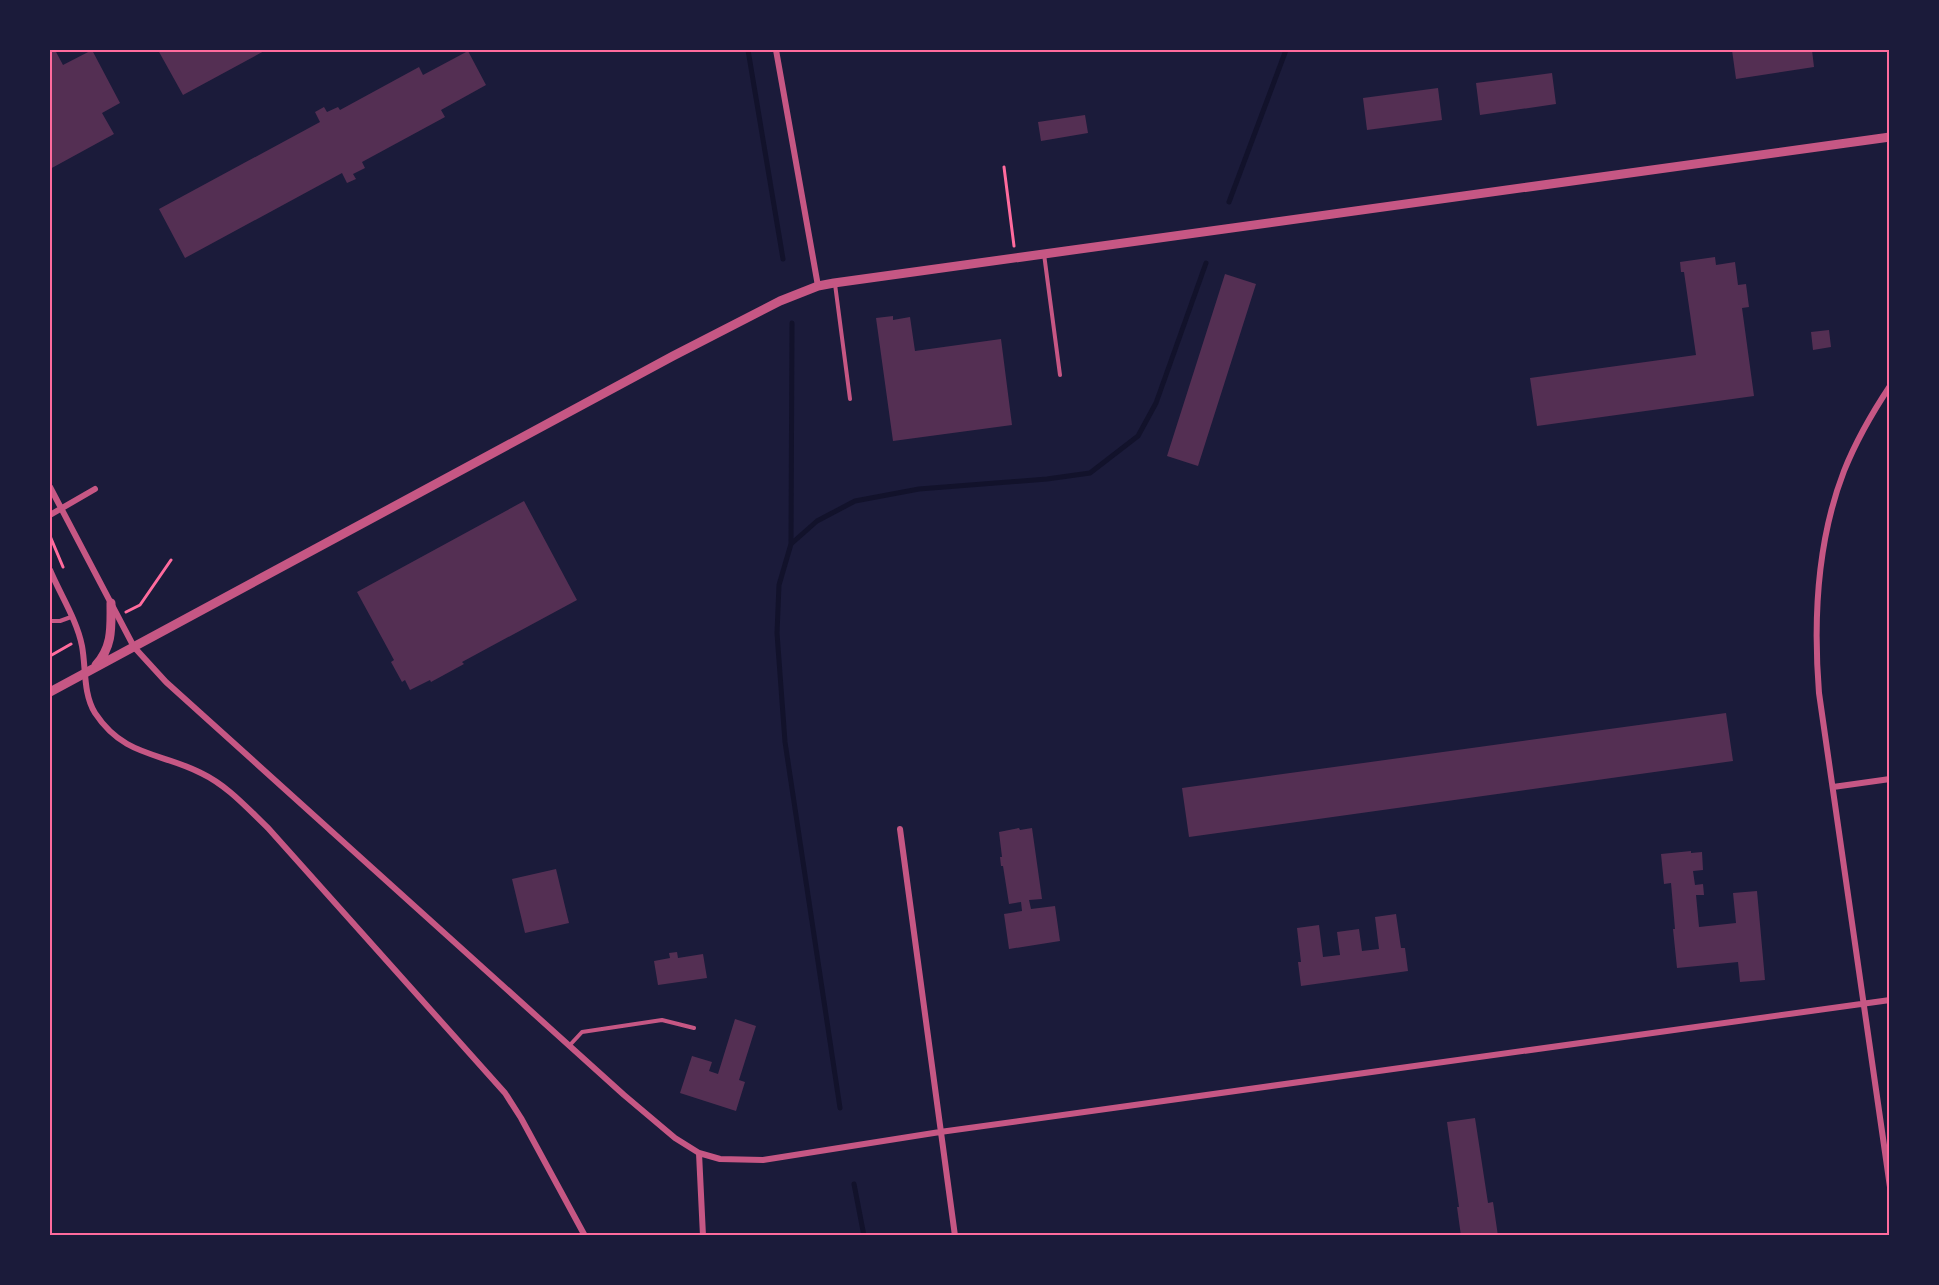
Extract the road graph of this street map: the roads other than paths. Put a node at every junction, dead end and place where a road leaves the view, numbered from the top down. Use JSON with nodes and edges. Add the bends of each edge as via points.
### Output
{"nodes":[{"id":1,"x":776,"y":50,"type":"edge"},
{"id":2,"x":1890,"y":137,"type":"edge"},
{"id":3,"x":1044,"y":253,"type":"junction"},
{"id":4,"x":834,"y":283,"type":"junction"},
{"id":5,"x":818,"y":286,"type":"junction"},
{"id":6,"x":1060,"y":375,"type":"dead end"},
{"id":7,"x":1890,"y":386,"type":"edge"},
{"id":8,"x":850,"y":399,"type":"dead end"},
{"id":9,"x":50,"y":487,"type":"edge"},
{"id":10,"x":95,"y":489,"type":"dead end"},
{"id":11,"x":60,"y":508,"type":"junction"},
{"id":12,"x":50,"y":515,"type":"edge"},
{"id":13,"x":50,"y":570,"type":"edge"},
{"id":14,"x":111,"y":603,"type":"junction"},
{"id":15,"x":71,"y":617,"type":"junction"},
{"id":16,"x":50,"y":621,"type":"edge"},
{"id":17,"x":134,"y":647,"type":"junction"},
{"id":18,"x":89,"y":671,"type":"junction"},
{"id":19,"x":50,"y":692,"type":"edge"},
{"id":20,"x":1890,"y":779,"type":"edge"},
{"id":21,"x":1833,"y":787,"type":"junction"},
{"id":22,"x":900,"y":828,"type":"dead end"},
{"id":23,"x":1890,"y":1000,"type":"edge"},
{"id":24,"x":1863,"y":1004,"type":"junction"},
{"id":25,"x":694,"y":1028,"type":"dead end"},
{"id":26,"x":569,"y":1046,"type":"junction"},
{"id":27,"x":940,"y":1132,"type":"junction"},
{"id":28,"x":699,"y":1153,"type":"junction"},
{"id":29,"x":1890,"y":1187,"type":"edge"},
{"id":30,"x":585,"y":1236,"type":"edge"},
{"id":31,"x":703,"y":1236,"type":"edge"},
{"id":32,"x":955,"y":1236,"type":"edge"}],
"edges":[{"from":1,"to":5,"type":"street"},
{"from":2,"to":3,"type":"street"},
{"from":3,"to":4,"type":"street"},
{"from":3,"to":6,"type":"lane"},
{"from":4,"to":5,"type":"street"},
{"from":4,"to":8,"type":"lane"},
{"from":5,"to":17,"type":"street","via":[[764,308],[683,350]]},
{"from":7,"to":21,"type":"street","via":[[1844,471],[1828,523],[1820,571],[1816,659]]},
{"from":9,"to":11,"type":"street"},
{"from":10,"to":11,"type":"street"},
{"from":11,"to":12,"type":"street"},
{"from":11,"to":14,"type":"street"},
{"from":13,"to":15,"type":"street"},
{"from":14,"to":17,"type":"street"},
{"from":14,"to":18,"type":"street","via":[[110,641],[103,658]]},
{"from":15,"to":16,"type":"lane"},
{"from":15,"to":18,"type":"street"},
{"from":17,"to":18,"type":"street"},
{"from":17,"to":26,"type":"street","via":[[166,682]]},
{"from":18,"to":19,"type":"street"},
{"from":18,"to":30,"type":"street","via":[[93,708],[109,730],[135,749],[199,772],[233,794],[497,1084],[521,1118]]},
{"from":20,"to":21,"type":"street"},
{"from":21,"to":24,"type":"street"},
{"from":22,"to":27,"type":"street"},
{"from":23,"to":24,"type":"street"},
{"from":24,"to":27,"type":"street"},
{"from":24,"to":29,"type":"street"},
{"from":25,"to":26,"type":"lane","via":[[662,1020],[582,1032]]},
{"from":26,"to":28,"type":"street","via":[[675,1138]]},
{"from":27,"to":28,"type":"street","via":[[763,1160],[720,1159]]},
{"from":27,"to":32,"type":"street"},
{"from":28,"to":31,"type":"street"}]}
